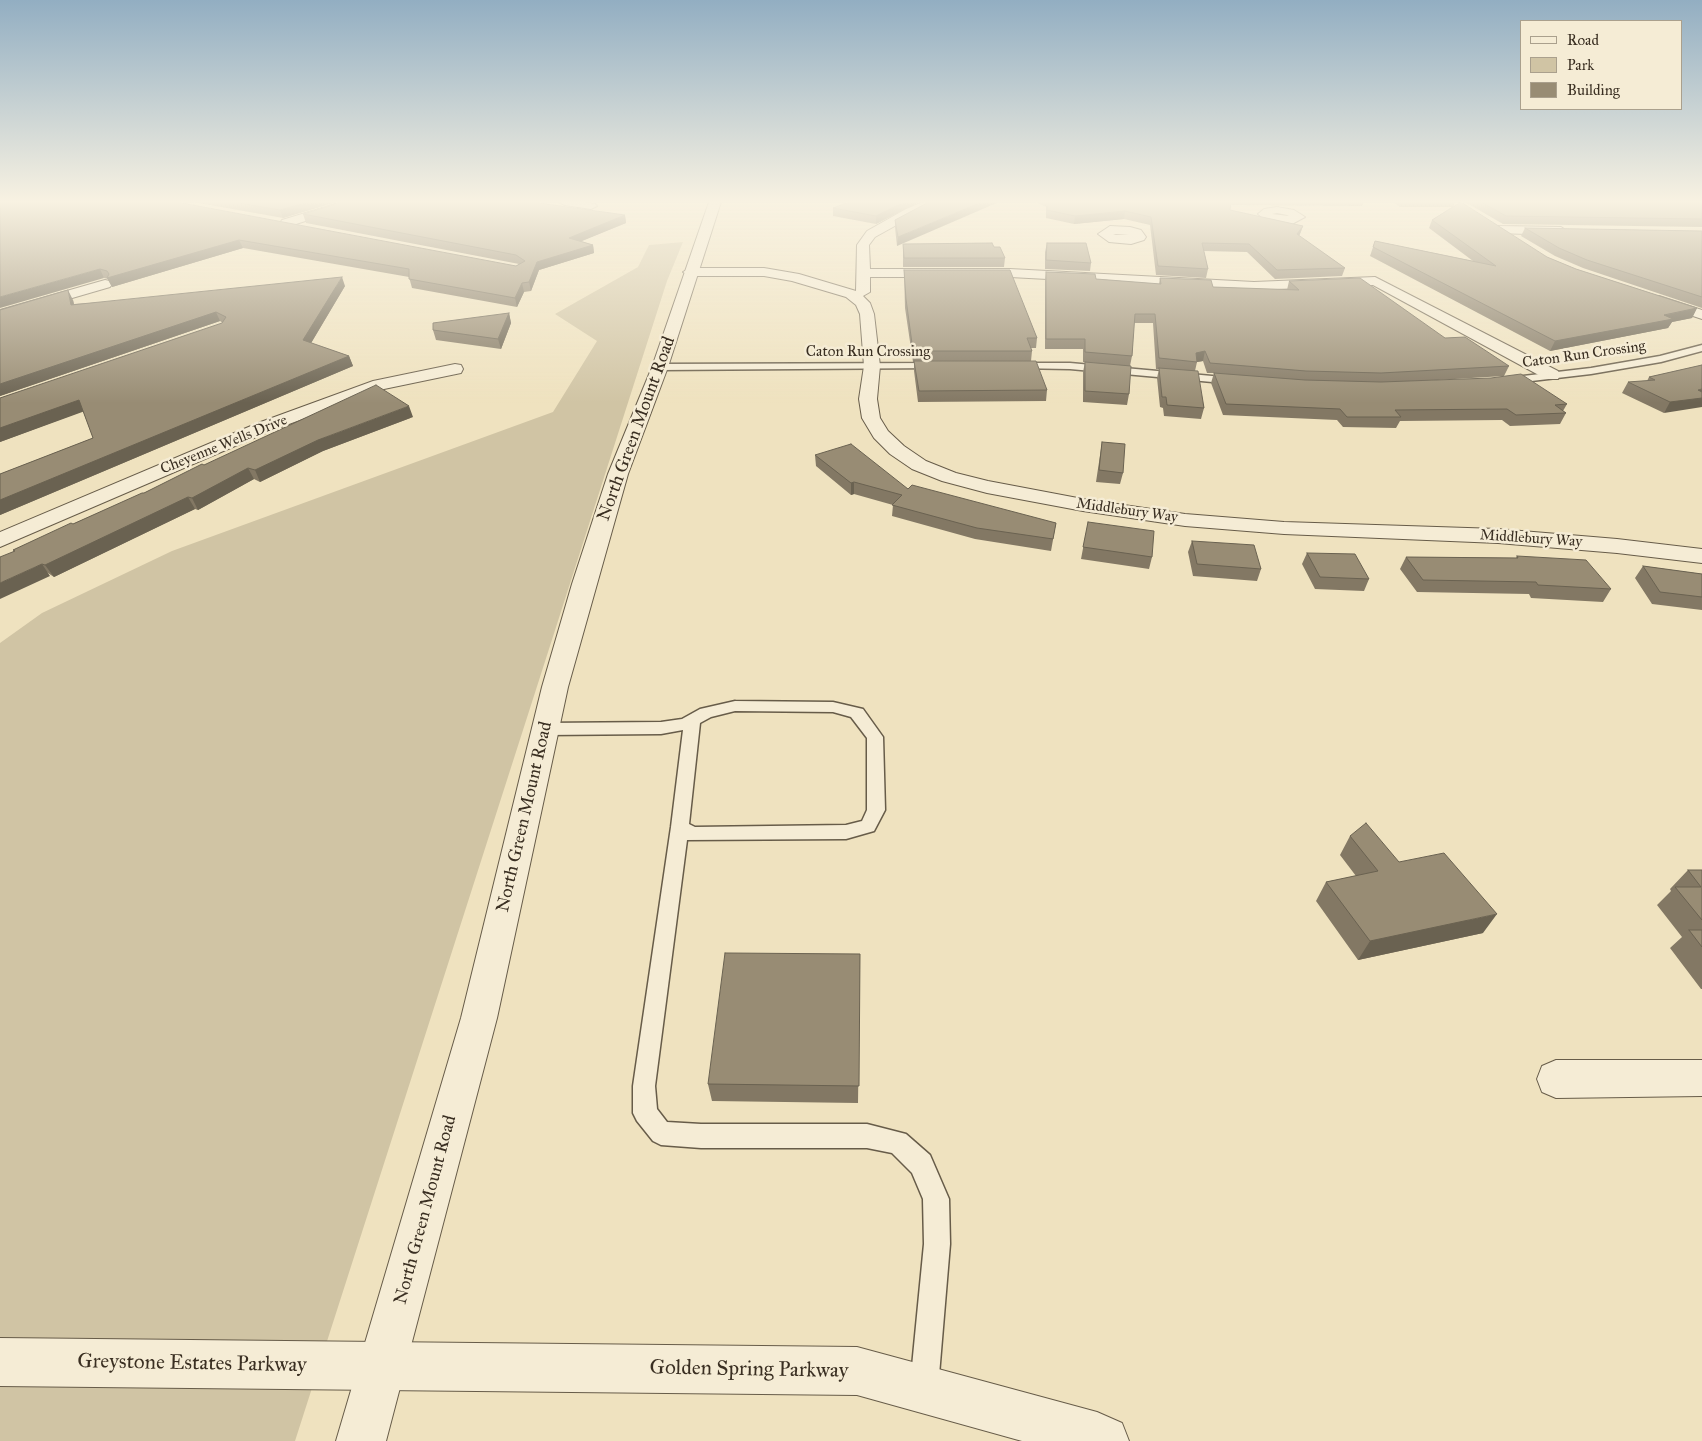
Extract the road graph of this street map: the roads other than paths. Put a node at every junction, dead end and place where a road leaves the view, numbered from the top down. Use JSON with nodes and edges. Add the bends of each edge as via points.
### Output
{"nodes":[{"id":1,"x":863,"y":269,"type":"edge"},
{"id":2,"x":690,"y":272,"type":"joint"},
{"id":3,"x":863,"y":273,"type":"junction"},
{"id":4,"x":105,"y":284,"type":"edge"},
{"id":5,"x":1646,"y":296,"type":"edge"},
{"id":6,"x":863,"y":303,"type":"junction"},
{"id":7,"x":0,"y":315,"type":"edge"},
{"id":8,"x":1702,"y":315,"type":"edge"},
{"id":9,"x":1702,"y":348,"type":"edge"},
{"id":10,"x":872,"y":366,"type":"junction"},
{"id":11,"x":941,"y":366,"type":"edge"},
{"id":12,"x":1010,"y":366,"type":"edge"},
{"id":13,"x":660,"y":367,"type":"junction"},
{"id":14,"x":455,"y":369,"type":"dead end"},
{"id":15,"x":1552,"y":375,"type":"junction"},
{"id":16,"x":1244,"y":382,"type":"edge"},
{"id":17,"x":1495,"y":382,"type":"edge"},
{"id":18,"x":0,"y":540,"type":"edge"},
{"id":19,"x":1702,"y":556,"type":"edge"},
{"id":20,"x":692,"y":720,"type":"junction"},
{"id":21,"x":545,"y":729,"type":"junction"},
{"id":22,"x":680,"y":827,"type":"junction"},
{"id":23,"x":1702,"y":1078,"type":"edge"},
{"id":24,"x":1556,"y":1079,"type":"dead end"},
{"id":25,"x":0,"y":1362,"type":"edge"},
{"id":26,"x":383,"y":1366,"type":"junction"},
{"id":27,"x":924,"y":1390,"type":"junction"},
{"id":28,"x":361,"y":1441,"type":"edge"},
{"id":29,"x":1104,"y":1441,"type":"edge"}],
"edges":[{"from":1,"to":3,"type":"street","name":"Middlebury Way"},
{"from":2,"to":6,"type":"street","via":[[764,272],[794,276],[851,294]]},
{"from":2,"to":13,"type":"street","name":"North Green Mount Road"},
{"from":3,"to":6,"type":"street","name":"Middlebury Way"},
{"from":3,"to":15,"type":"street","via":[[1120,274],[1254,286],[1375,281]]},
{"from":4,"to":7,"type":"street"},
{"from":5,"to":8,"type":"street"},
{"from":6,"to":10,"type":"street","name":"Middlebury Way"},
{"from":9,"to":15,"type":"lane","name":"Caton Run Crossing","via":[[1661,359]]},
{"from":10,"to":11,"type":"lane","name":"Caton Run Crossing"},
{"from":10,"to":13,"type":"lane","name":"Caton Run Crossing"},
{"from":10,"to":19,"type":"street","name":"Middlebury Way","via":[[868,399],[871,418],[880,434],[919,465],[987,487],[1185,520],[1284,528],[1498,536]]},
{"from":12,"to":16,"type":"lane","via":[[1070,366]]},
{"from":13,"to":21,"type":"street","name":"North Green Mount Road","via":[[618,474]]},
{"from":14,"to":18,"type":"street","name":"Cheyenne Wells Drive","via":[[379,385],[264,427]]},
{"from":15,"to":17,"type":"lane","name":"Caton Run Crossing"},
{"from":20,"to":21,"type":"lane","via":[[660,728]]},
{"from":20,"to":22,"type":"lane"},
{"from":20,"to":22,"type":"lane","via":[[734,706],[833,707],[856,713],[875,737],[876,810],[868,826],[846,832],[692,834]]},
{"from":21,"to":26,"type":"street","name":"North Green Mount Road","via":[[478,1018]]},
{"from":22,"to":27,"type":"lane","via":[[644,1086],[645,1113],[661,1133],[867,1136],[898,1142],[921,1164],[936,1199],[937,1244]]},
{"from":23,"to":24,"type":"street"},
{"from":25,"to":26,"type":"street","name":"Greystone Estates Parkway"},
{"from":26,"to":27,"type":"street","name":"Golden Spring Parkway","via":[[857,1371]]},
{"from":26,"to":28,"type":"street","name":"North Green Mount Road"},
{"from":27,"to":29,"type":"street","name":"Golden Spring Parkway"}]}
